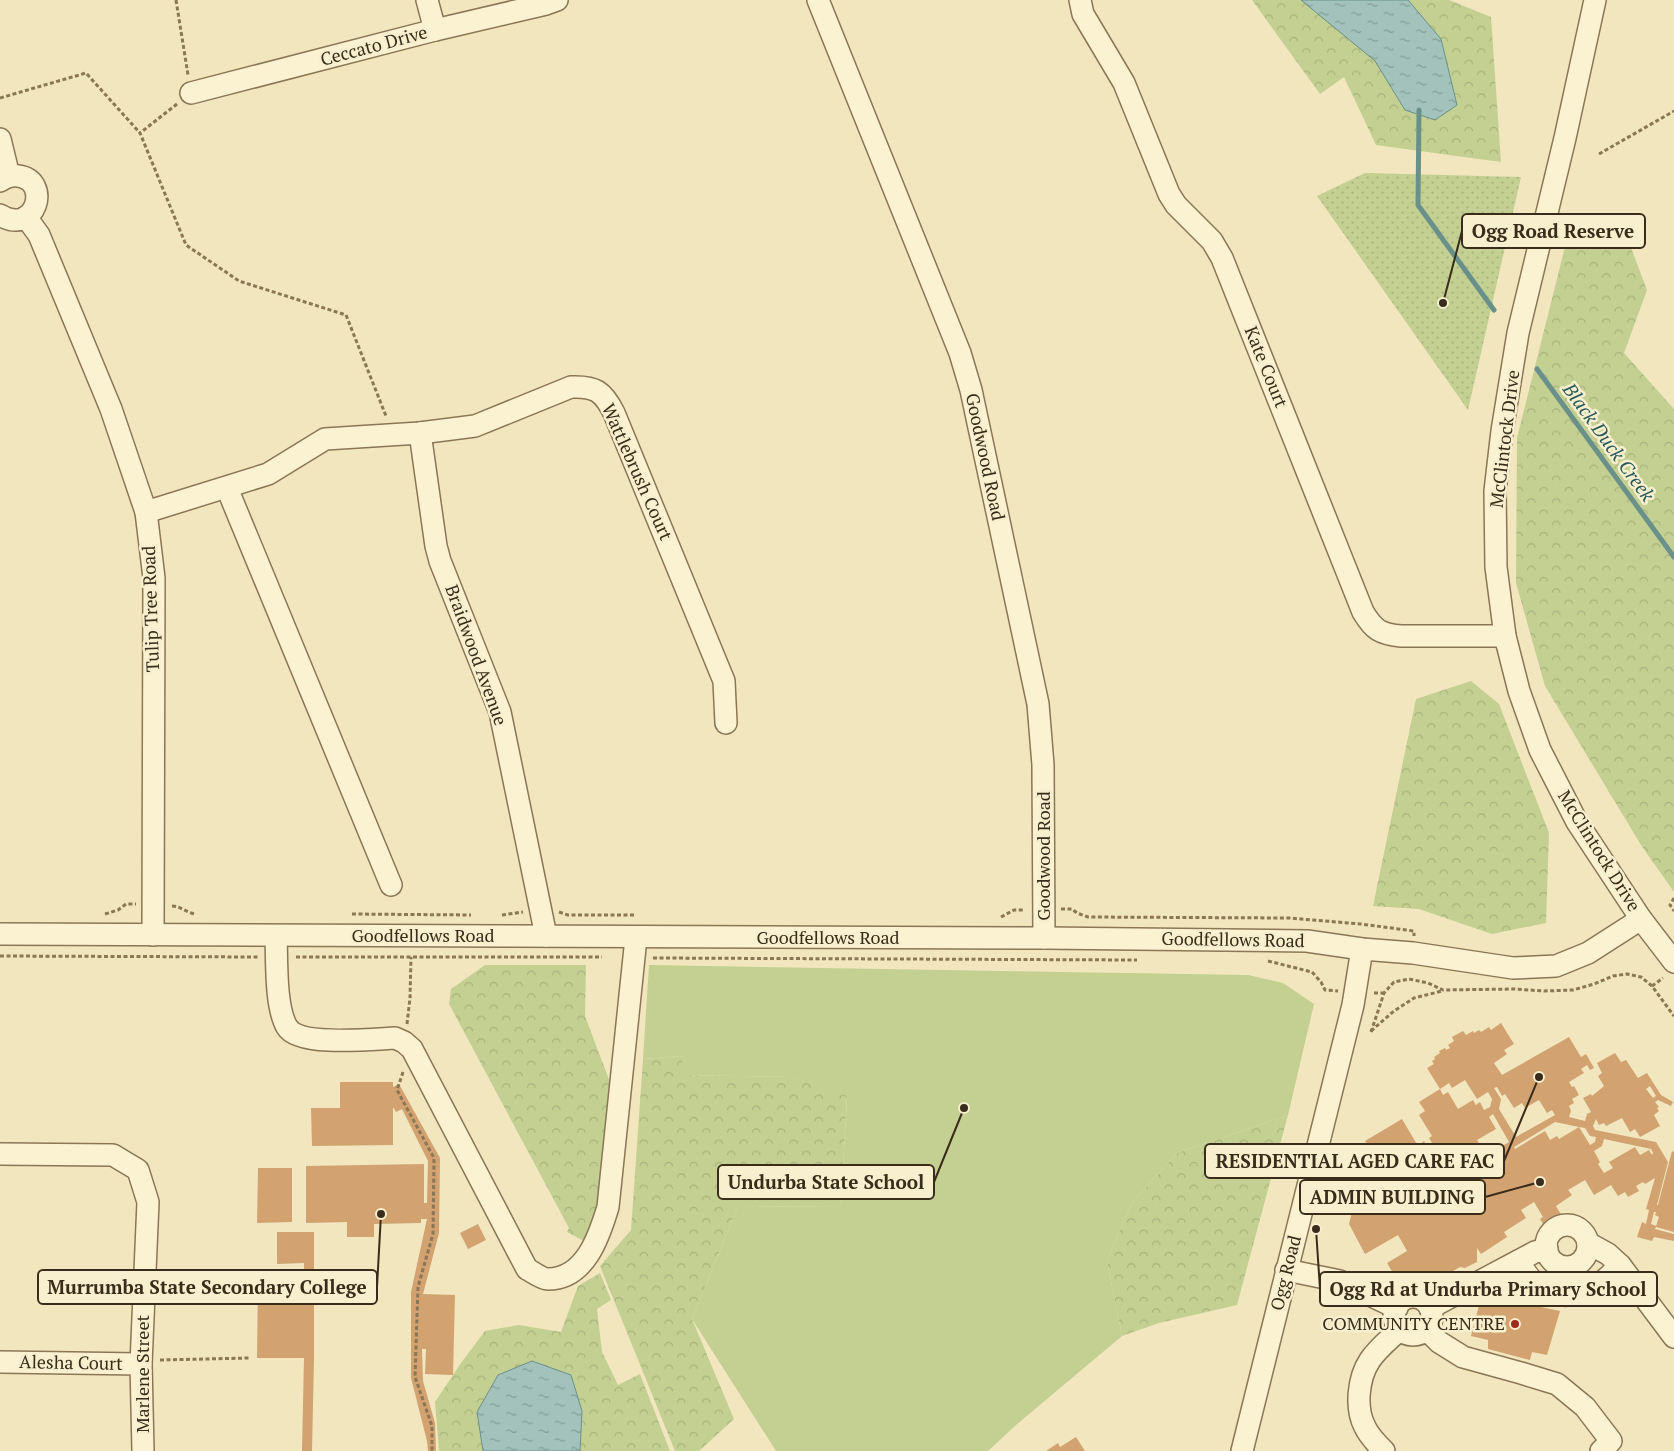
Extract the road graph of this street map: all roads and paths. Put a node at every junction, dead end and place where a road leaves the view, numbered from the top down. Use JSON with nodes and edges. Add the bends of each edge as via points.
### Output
{"nodes":[{"id":1,"x":176,"y":0,"type":"edge"},
{"id":2,"x":427,"y":0,"type":"edge"},
{"id":3,"x":557,"y":0,"type":"edge"},
{"id":4,"x":818,"y":0,"type":"edge"},
{"id":5,"x":1080,"y":0,"type":"edge"},
{"id":6,"x":1595,"y":0,"type":"edge"},
{"id":7,"x":435,"y":30,"type":"junction"},
{"id":8,"x":191,"y":93,"type":"junction"},
{"id":9,"x":0,"y":98,"type":"edge"},
{"id":10,"x":1674,"y":111,"type":"edge"},
{"id":11,"x":140,"y":133,"type":"junction"},
{"id":12,"x":0,"y":139,"type":"edge"},
{"id":13,"x":1599,"y":154,"type":"dead end"},
{"id":14,"x":4,"y":179,"type":"edge"},
{"id":15,"x":0,"y":215,"type":"edge"},
{"id":16,"x":26,"y":217,"type":"junction"},
{"id":17,"x":420,"y":433,"type":"junction"},
{"id":18,"x":394,"y":436,"type":"junction"},
{"id":19,"x":226,"y":488,"type":"junction"},
{"id":20,"x":146,"y":512,"type":"junction"},
{"id":21,"x":1505,"y":636,"type":"junction"},
{"id":22,"x":726,"y":723,"type":"dead end"},
{"id":23,"x":391,"y":885,"type":"dead end"},
{"id":24,"x":1674,"y":898,"type":"edge"},
{"id":25,"x":1674,"y":911,"type":"edge"},
{"id":26,"x":1642,"y":919,"type":"junction"},
{"id":27,"x":0,"y":934,"type":"edge"},
{"id":28,"x":153,"y":934,"type":"junction"},
{"id":29,"x":276,"y":936,"type":"junction"},
{"id":30,"x":546,"y":936,"type":"junction"},
{"id":31,"x":1044,"y":938,"type":"junction"},
{"id":32,"x":635,"y":948,"type":"junction"},
{"id":33,"x":1362,"y":949,"type":"junction"},
{"id":34,"x":0,"y":956,"type":"edge"},
{"id":35,"x":277,"y":957,"type":"junction"},
{"id":36,"x":411,"y":957,"type":"junction"},
{"id":37,"x":605,"y":957,"type":"dead end"},
{"id":38,"x":1139,"y":960,"type":"dead end"},
{"id":39,"x":1267,"y":960,"type":"dead end"},
{"id":40,"x":1674,"y":962,"type":"edge"},
{"id":41,"x":1443,"y":990,"type":"junction"},
{"id":42,"x":1356,"y":992,"type":"junction"},
{"id":43,"x":1384,"y":993,"type":"junction"},
{"id":44,"x":1674,"y":1016,"type":"edge"},
{"id":45,"x":404,"y":1042,"type":"junction"},
{"id":46,"x":0,"y":1154,"type":"edge"},
{"id":47,"x":1519,"y":1261,"type":"junction"},
{"id":48,"x":1620,"y":1265,"type":"junction"},
{"id":49,"x":1286,"y":1270,"type":"junction"},
{"id":50,"x":1397,"y":1308,"type":"junction"},
{"id":51,"x":1430,"y":1308,"type":"junction"},
{"id":52,"x":1426,"y":1329,"type":"junction"},
{"id":53,"x":1400,"y":1330,"type":"junction"},
{"id":54,"x":1674,"y":1337,"type":"edge"},
{"id":55,"x":250,"y":1358,"type":"dead end"},
{"id":56,"x":0,"y":1362,"type":"edge"},
{"id":57,"x":142,"y":1364,"type":"junction"},
{"id":58,"x":1611,"y":1448,"type":"edge"},
{"id":59,"x":143,"y":1451,"type":"edge"},
{"id":60,"x":432,"y":1451,"type":"edge"},
{"id":61,"x":1242,"y":1451,"type":"edge"},
{"id":62,"x":1384,"y":1451,"type":"edge"}],
"edges":[{"from":1,"to":8,"type":"path"},
{"from":2,"to":7,"type":"street"},
{"from":3,"to":7,"type":"street","name":"Ceccato Drive"},
{"from":4,"to":31,"type":"street","name":"Goodwood Road","via":[[960,353],[971,390],[1038,704],[1043,765]]},
{"from":5,"to":21,"type":"street","name":"Kate Court","via":[[1083,14],[1124,83],[1169,194],[1212,241],[1222,258],[1363,612],[1372,626],[1386,635]]},
{"from":6,"to":21,"type":"street","name":"McClintock Drive","via":[[1518,333],[1502,431],[1496,491],[1496,567]]},
{"from":7,"to":8,"type":"street","name":"Ceccato Drive"},
{"from":8,"to":11,"type":"path"},
{"from":9,"to":11,"type":"path","via":[[86,73]]},
{"from":10,"to":13,"type":"path"},
{"from":11,"to":18,"type":"path","via":[[186,245],[239,281],[346,314]]},
{"from":12,"to":14,"type":"street"},
{"from":14,"to":16,"type":"street","via":[[23,176],[34,186],[37,199],[32,212]]},
{"from":15,"to":16,"type":"street","via":[[12,220]]},
{"from":16,"to":20,"type":"street","name":"Tulip Tree Road","via":[[38,235],[111,409]]},
{"from":17,"to":18,"type":"street","name":"Wattlebrush Court"},
{"from":17,"to":22,"type":"street","name":"Wattlebrush Court","via":[[485,423],[570,387],[585,387],[599,392],[614,413],[724,681]]},
{"from":17,"to":30,"type":"street","name":"Braidwood Avenue","via":[[436,546],[500,712]]},
{"from":18,"to":19,"type":"street","name":"Wattlebrush Court","via":[[325,439],[268,474]]},
{"from":19,"to":20,"type":"street","name":"Wattlebrush Court"},
{"from":19,"to":23,"type":"street"},
{"from":20,"to":28,"type":"street","name":"Tulip Tree Road","via":[[154,578]]},
{"from":21,"to":26,"type":"street","name":"McClintock Drive","via":[[1518,691],[1540,750],[1577,822]]},
{"from":24,"to":25,"type":"path","via":[[1670,905]]},
{"from":26,"to":33,"type":"street","name":"Goodfellows Road","via":[[1588,953],[1556,966],[1514,968]]},
{"from":26,"to":40,"type":"street","name":"McClintock Drive"},
{"from":27,"to":28,"type":"street","name":"Goodfellows Road"},
{"from":28,"to":29,"type":"street","name":"Goodfellows Road"},
{"from":29,"to":30,"type":"street","name":"Goodfellows Road"},
{"from":29,"to":35,"type":"street"},
{"from":30,"to":32,"type":"street","name":"Goodfellows Road"},
{"from":31,"to":32,"type":"street","name":"Goodfellows Road"},
{"from":31,"to":33,"type":"street","name":"Goodfellows Road","via":[[1307,941]]},
{"from":32,"to":38,"type":"path"},
{"from":32,"to":45,"type":"street","via":[[608,1207],[601,1232],[588,1256],[570,1275],[546,1279],[527,1270],[412,1049]]},
{"from":33,"to":42,"type":"street","name":"Ogg Road"},
{"from":34,"to":35,"type":"path"},
{"from":35,"to":36,"type":"path"},
{"from":35,"to":45,"type":"street","via":[[278,990],[288,1030],[300,1037],[336,1040],[395,1038]]},
{"from":36,"to":37,"type":"path"},
{"from":36,"to":45,"type":"path"},
{"from":39,"to":42,"type":"path","via":[[1312,972],[1325,990]]},
{"from":41,"to":43,"type":"path","via":[[1409,979],[1394,982]]},
{"from":41,"to":43,"type":"path","via":[[1414,998],[1394,1010],[1370,1032]]},
{"from":41,"to":44,"type":"path","via":[[1573,990],[1627,974],[1641,977],[1652,986]]},
{"from":42,"to":43,"type":"path"},
{"from":42,"to":49,"type":"street","name":"Ogg Road"},
{"from":45,"to":60,"type":"path","via":[[396,1059],[403,1072],[397,1090],[434,1158],[433,1234],[418,1287],[415,1377],[432,1426]]},
{"from":46,"to":57,"type":"street","name":"Marlene Street","via":[[113,1155],[138,1170],[148,1202]]},
{"from":47,"to":48,"type":"street","via":[[1525,1274],[1538,1288],[1555,1294],[1590,1290]]},
{"from":47,"to":48,"type":"street","via":[[1547,1249],[1554,1262],[1567,1267],[1585,1257],[1588,1243]]},
{"from":47,"to":51,"type":"street"},
{"from":48,"to":54,"type":"street"},
{"from":49,"to":50,"type":"street","via":[[1340,1281]]},
{"from":49,"to":61,"type":"street","name":"Ogg Road"},
{"from":50,"to":51,"type":"street","via":[[1403,1300],[1416,1298]]},
{"from":50,"to":53,"type":"street","via":[[1394,1316]]},
{"from":51,"to":52,"type":"street","via":[[1431,1320]]},
{"from":52,"to":53,"type":"street","via":[[1413,1335]]},
{"from":52,"to":58,"type":"street","via":[[1439,1342],[1463,1357],[1557,1384],[1585,1407]]},
{"from":53,"to":62,"type":"street","via":[[1370,1361],[1361,1383],[1364,1426]]},
{"from":55,"to":57,"type":"path","via":[[161,1359]]},
{"from":56,"to":57,"type":"street","name":"Alesha Court"},
{"from":57,"to":59,"type":"street","name":"Marlene Street"}]}
